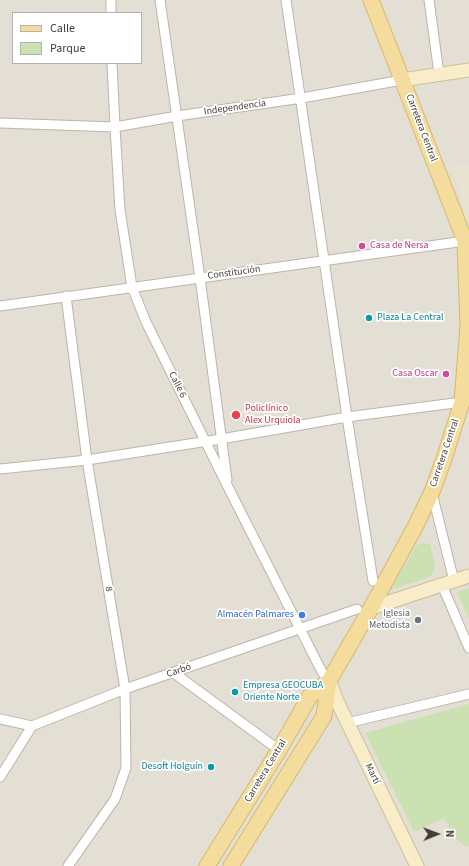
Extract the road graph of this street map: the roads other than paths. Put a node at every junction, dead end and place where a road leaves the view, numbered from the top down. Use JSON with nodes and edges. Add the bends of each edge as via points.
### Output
{"nodes":[{"id":1,"x":111,"y":0,"type":"edge"},
{"id":2,"x":160,"y":0,"type":"edge"},
{"id":3,"x":286,"y":0,"type":"edge"},
{"id":4,"x":372,"y":0,"type":"edge"},
{"id":5,"x":429,"y":0,"type":"edge"},
{"id":6,"x":111,"y":12,"type":"edge"},
{"id":7,"x":112,"y":64,"type":"edge"},
{"id":8,"x":469,"y":70,"type":"edge"},
{"id":9,"x":439,"y":74,"type":"junction"},
{"id":10,"x":402,"y":80,"type":"junction"},
{"id":11,"x":302,"y":98,"type":"junction"},
{"id":12,"x":177,"y":116,"type":"junction"},
{"id":13,"x":0,"y":123,"type":"edge"},
{"id":14,"x":114,"y":127,"type":"junction"},
{"id":15,"x":468,"y":244,"type":"edge"},
{"id":16,"x":325,"y":260,"type":"junction"},
{"id":17,"x":200,"y":278,"type":"junction"},
{"id":18,"x":132,"y":287,"type":"junction"},
{"id":19,"x":66,"y":296,"type":"junction"},
{"id":20,"x":0,"y":306,"type":"edge"},
{"id":21,"x":468,"y":325,"type":"edge"},
{"id":22,"x":462,"y":402,"type":"junction"},
{"id":23,"x":347,"y":417,"type":"junction"},
{"id":24,"x":222,"y":439,"type":"junction"},
{"id":25,"x":206,"y":441,"type":"junction"},
{"id":26,"x":87,"y":460,"type":"junction"},
{"id":27,"x":0,"y":469,"type":"edge"},
{"id":28,"x":229,"y":489,"type":"junction"},
{"id":29,"x":432,"y":492,"type":"junction"},
{"id":30,"x":469,"y":576,"type":"edge"},
{"id":31,"x":373,"y":581,"type":"dead end"},
{"id":32,"x":448,"y":583,"type":"junction"},
{"id":33,"x":364,"y":609,"type":"junction"},
{"id":34,"x":300,"y":630,"type":"junction"},
{"id":35,"x":469,"y":648,"type":"edge"},
{"id":36,"x":174,"y":673,"type":"junction"},
{"id":37,"x":329,"y":681,"type":"junction"},
{"id":38,"x":126,"y":689,"type":"junction"},
{"id":39,"x":469,"y":694,"type":"edge"},
{"id":40,"x":0,"y":719,"type":"edge"},
{"id":41,"x":347,"y":723,"type":"junction"},
{"id":42,"x":32,"y":726,"type":"junction"},
{"id":43,"x":279,"y":750,"type":"junction"},
{"id":44,"x":0,"y":777,"type":"edge"},
{"id":45,"x":68,"y":866,"type":"edge"},
{"id":46,"x":207,"y":866,"type":"edge"},
{"id":47,"x":231,"y":866,"type":"edge"},
{"id":48,"x":417,"y":866,"type":"edge"}],
"edges":[{"from":1,"to":6,"type":"street"},
{"from":2,"to":12,"type":"street"},
{"from":3,"to":11,"type":"street"},
{"from":4,"to":10,"type":"main road","name":"Carretera Central"},
{"from":5,"to":9,"type":"street"},
{"from":7,"to":14,"type":"street","name":"Calle 6"},
{"from":8,"to":9,"type":"main road","name":"Independencia"},
{"from":9,"to":10,"type":"main road","name":"Independencia"},
{"from":10,"to":11,"type":"street","name":"Independencia"},
{"from":10,"to":15,"type":"main road","name":"Carretera Central"},
{"from":11,"to":12,"type":"street","name":"Independencia"},
{"from":11,"to":16,"type":"street"},
{"from":12,"to":14,"type":"street","name":"Independencia"},
{"from":12,"to":17,"type":"street"},
{"from":13,"to":14,"type":"street","name":"Independencia"},
{"from":14,"to":18,"type":"street","name":"Calle 6","via":[[120,210]]},
{"from":15,"to":16,"type":"street","name":"Constitución"},
{"from":15,"to":21,"type":"main road","name":"Carretera Central"},
{"from":16,"to":17,"type":"street","name":"Constitución"},
{"from":16,"to":23,"type":"street"},
{"from":17,"to":18,"type":"street","name":"Constitución"},
{"from":17,"to":24,"type":"street"},
{"from":18,"to":19,"type":"street","name":"Constitución"},
{"from":18,"to":25,"type":"street","name":"Calle 6","via":[[146,322]]},
{"from":19,"to":20,"type":"street","name":"Constitución"},
{"from":19,"to":26,"type":"street","name":"8"},
{"from":21,"to":22,"type":"main road","name":"Carretera Central"},
{"from":22,"to":23,"type":"street"},
{"from":22,"to":29,"type":"main road","name":"Carretera Central"},
{"from":23,"to":24,"type":"street"},
{"from":23,"to":31,"type":"street"},
{"from":24,"to":25,"type":"street"},
{"from":24,"to":28,"type":"street"},
{"from":25,"to":26,"type":"street"},
{"from":25,"to":28,"type":"street","name":"Calle 6"},
{"from":26,"to":27,"type":"street"},
{"from":26,"to":38,"type":"street","name":"8"},
{"from":28,"to":34,"type":"street","name":"Calle 6"},
{"from":29,"to":32,"type":"street"},
{"from":29,"to":33,"type":"main road","name":"Carretera Central","via":[[416,525]]},
{"from":30,"to":32,"type":"main road","name":"Carbó"},
{"from":32,"to":33,"type":"main road","name":"Carbó"},
{"from":32,"to":35,"type":"street"},
{"from":33,"to":34,"type":"street","name":"Carbó"},
{"from":33,"to":37,"type":"main road","name":"Carretera Central"},
{"from":34,"to":36,"type":"street","name":"Carbó"},
{"from":34,"to":37,"type":"street","name":"Calle 6"},
{"from":36,"to":38,"type":"street","name":"Carbó"},
{"from":36,"to":43,"type":"street"},
{"from":37,"to":41,"type":"main road","name":"Martí"},
{"from":37,"to":43,"type":"main road","name":"Carretera Central","via":[[310,696]]},
{"from":37,"to":47,"type":"main road","name":"Carretera Central","via":[[324,716]]},
{"from":38,"to":42,"type":"street","name":"Carbó"},
{"from":38,"to":45,"type":"street","name":"8","via":[[126,768],[115,799]]},
{"from":39,"to":41,"type":"street"},
{"from":40,"to":42,"type":"street"},
{"from":41,"to":48,"type":"main road","name":"Martí"},
{"from":42,"to":44,"type":"street"},
{"from":43,"to":46,"type":"main road","name":"Carretera Central"}]}
